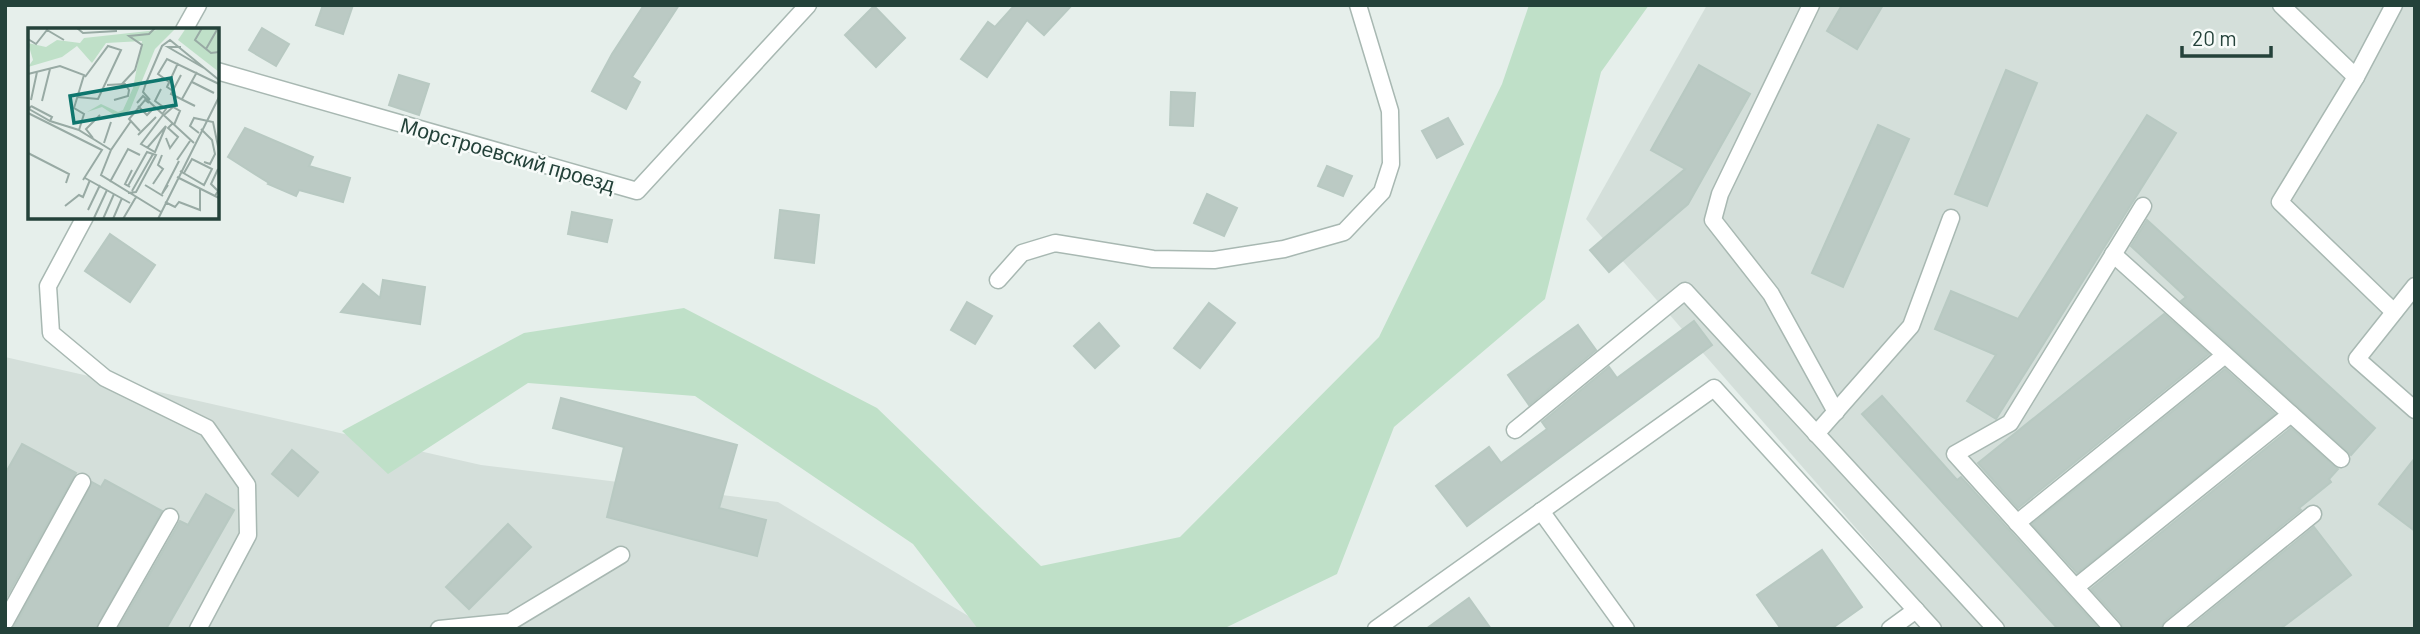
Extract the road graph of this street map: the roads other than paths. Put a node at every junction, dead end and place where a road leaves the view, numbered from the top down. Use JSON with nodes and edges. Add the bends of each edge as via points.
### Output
{"nodes":[{"id":1,"x":198,"y":5,"type":"edge"},
{"id":2,"x":808,"y":5,"type":"edge"},
{"id":3,"x":1358,"y":5,"type":"edge"},
{"id":4,"x":1811,"y":5,"type":"edge"},
{"id":5,"x":2281,"y":5,"type":"edge"},
{"id":6,"x":2394,"y":5,"type":"edge"},
{"id":7,"x":185,"y":28,"type":"edge"},
{"id":8,"x":219,"y":72,"type":"edge"},
{"id":9,"x":2356,"y":76,"type":"junction"},
{"id":10,"x":2143,"y":206,"type":"dead end"},
{"id":11,"x":1951,"y":218,"type":"dead end"},
{"id":12,"x":84,"y":219,"type":"edge"},
{"id":13,"x":2113,"y":254,"type":"junction"},
{"id":14,"x":998,"y":280,"type":"dead end"},
{"id":15,"x":2415,"y":286,"type":"edge"},
{"id":16,"x":2394,"y":312,"type":"junction"},
{"id":17,"x":2225,"y":355,"type":"junction"},
{"id":18,"x":2415,"y":410,"type":"edge"},
{"id":19,"x":1836,"y":412,"type":"junction"},
{"id":20,"x":2291,"y":414,"type":"junction"},
{"id":21,"x":1515,"y":430,"type":"dead end"},
{"id":22,"x":1816,"y":434,"type":"junction"},
{"id":23,"x":2341,"y":459,"type":"dead end"},
{"id":24,"x":82,"y":482,"type":"dead end"},
{"id":25,"x":1541,"y":511,"type":"junction"},
{"id":26,"x":2313,"y":514,"type":"dead end"},
{"id":27,"x":170,"y":517,"type":"dead end"},
{"id":28,"x":2017,"y":523,"type":"junction"},
{"id":29,"x":621,"y":555,"type":"dead end"},
{"id":30,"x":2076,"y":587,"type":"junction"},
{"id":31,"x":1916,"y":610,"type":"junction"},
{"id":32,"x":5,"y":622,"type":"edge"},
{"id":33,"x":106,"y":629,"type":"edge"},
{"id":34,"x":198,"y":629,"type":"edge"},
{"id":35,"x":439,"y":629,"type":"edge"},
{"id":36,"x":1376,"y":629,"type":"edge"},
{"id":37,"x":1626,"y":629,"type":"edge"},
{"id":38,"x":1890,"y":629,"type":"edge"},
{"id":39,"x":1933,"y":629,"type":"edge"},
{"id":40,"x":1996,"y":629,"type":"edge"},
{"id":41,"x":2113,"y":629,"type":"edge"},
{"id":42,"x":2171,"y":629,"type":"edge"}],
"edges":[{"from":1,"to":7,"type":"lane"},
{"from":2,"to":8,"type":"lane","name":"Морстроевский проезд","via":[[637,191]]},
{"from":3,"to":14,"type":"lane","via":[[1390,111],[1391,164],[1382,192],[1344,232],[1284,249],[1214,260],[1153,259],[1055,243],[1022,253]]},
{"from":4,"to":19,"type":"lane","via":[[1720,194],[1713,220],[1771,294]]},
{"from":5,"to":9,"type":"lane"},
{"from":6,"to":9,"type":"lane"},
{"from":9,"to":16,"type":"lane","via":[[2280,202]]},
{"from":10,"to":13,"type":"lane"},
{"from":11,"to":19,"type":"lane","via":[[1910,326]]},
{"from":12,"to":34,"type":"lane","via":[[48,286],[51,333],[105,378],[207,428],[247,485],[248,535]]},
{"from":13,"to":17,"type":"lane"},
{"from":13,"to":28,"type":"lane","via":[[2010,423],[1955,454]]},
{"from":15,"to":16,"type":"lane"},
{"from":16,"to":18,"type":"lane","via":[[2357,359]]},
{"from":17,"to":20,"type":"lane"},
{"from":17,"to":28,"type":"lane"},
{"from":19,"to":22,"type":"lane"},
{"from":20,"to":23,"type":"lane"},
{"from":20,"to":30,"type":"lane"},
{"from":21,"to":22,"type":"lane","via":[[1685,291]]},
{"from":22,"to":40,"type":"lane"},
{"from":24,"to":32,"type":"lane"},
{"from":25,"to":31,"type":"lane","via":[[1714,388]]},
{"from":25,"to":36,"type":"lane"},
{"from":25,"to":37,"type":"lane"},
{"from":26,"to":42,"type":"lane"},
{"from":27,"to":33,"type":"lane"},
{"from":28,"to":30,"type":"lane"},
{"from":29,"to":35,"type":"lane","via":[[510,622]]},
{"from":30,"to":41,"type":"lane"},
{"from":31,"to":38,"type":"lane"},
{"from":31,"to":39,"type":"lane"}]}
